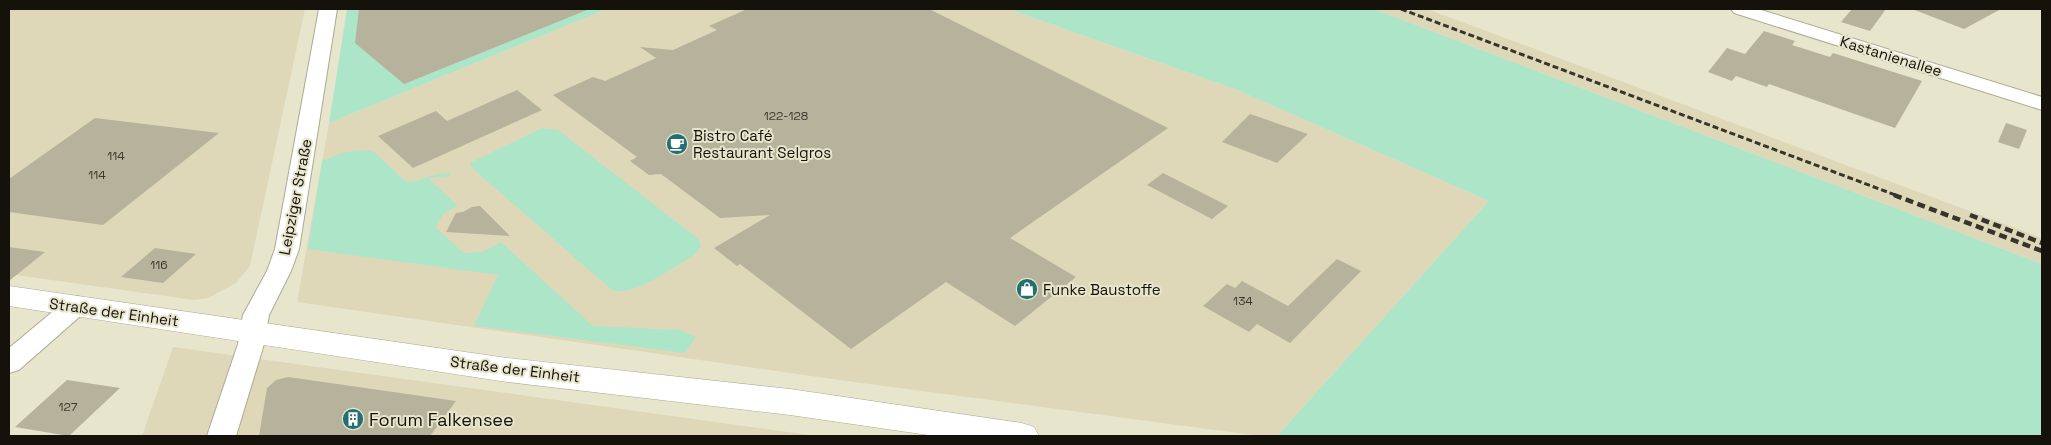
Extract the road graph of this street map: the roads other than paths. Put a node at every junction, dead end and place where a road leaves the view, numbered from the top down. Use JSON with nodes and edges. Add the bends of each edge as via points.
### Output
{"nodes":[{"id":1,"x":328,"y":9,"type":"edge"},
{"id":2,"x":1740,"y":9,"type":"edge"},
{"id":3,"x":2042,"y":104,"type":"edge"},
{"id":4,"x":9,"y":296,"type":"edge"},
{"id":5,"x":77,"y":305,"type":"junction"},
{"id":6,"x":253,"y":332,"type":"junction"},
{"id":7,"x":9,"y":363,"type":"edge"},
{"id":8,"x":221,"y":436,"type":"edge"},
{"id":9,"x":1022,"y":436,"type":"edge"}],
"edges":[{"from":1,"to":6,"type":"street","name":"Leipziger Straße","via":[[287,249],[258,311]]},
{"from":2,"to":3,"type":"street","name":"Kastanienallee"},
{"from":4,"to":5,"type":"street","name":"Straße der Einheit"},
{"from":5,"to":6,"type":"street","name":"Straße der Einheit"},
{"from":5,"to":7,"type":"street"},
{"from":6,"to":8,"type":"street","name":"Leipziger Straße"},
{"from":6,"to":9,"type":"street","name":"Straße der Einheit","via":[[507,370],[790,402]]}]}
